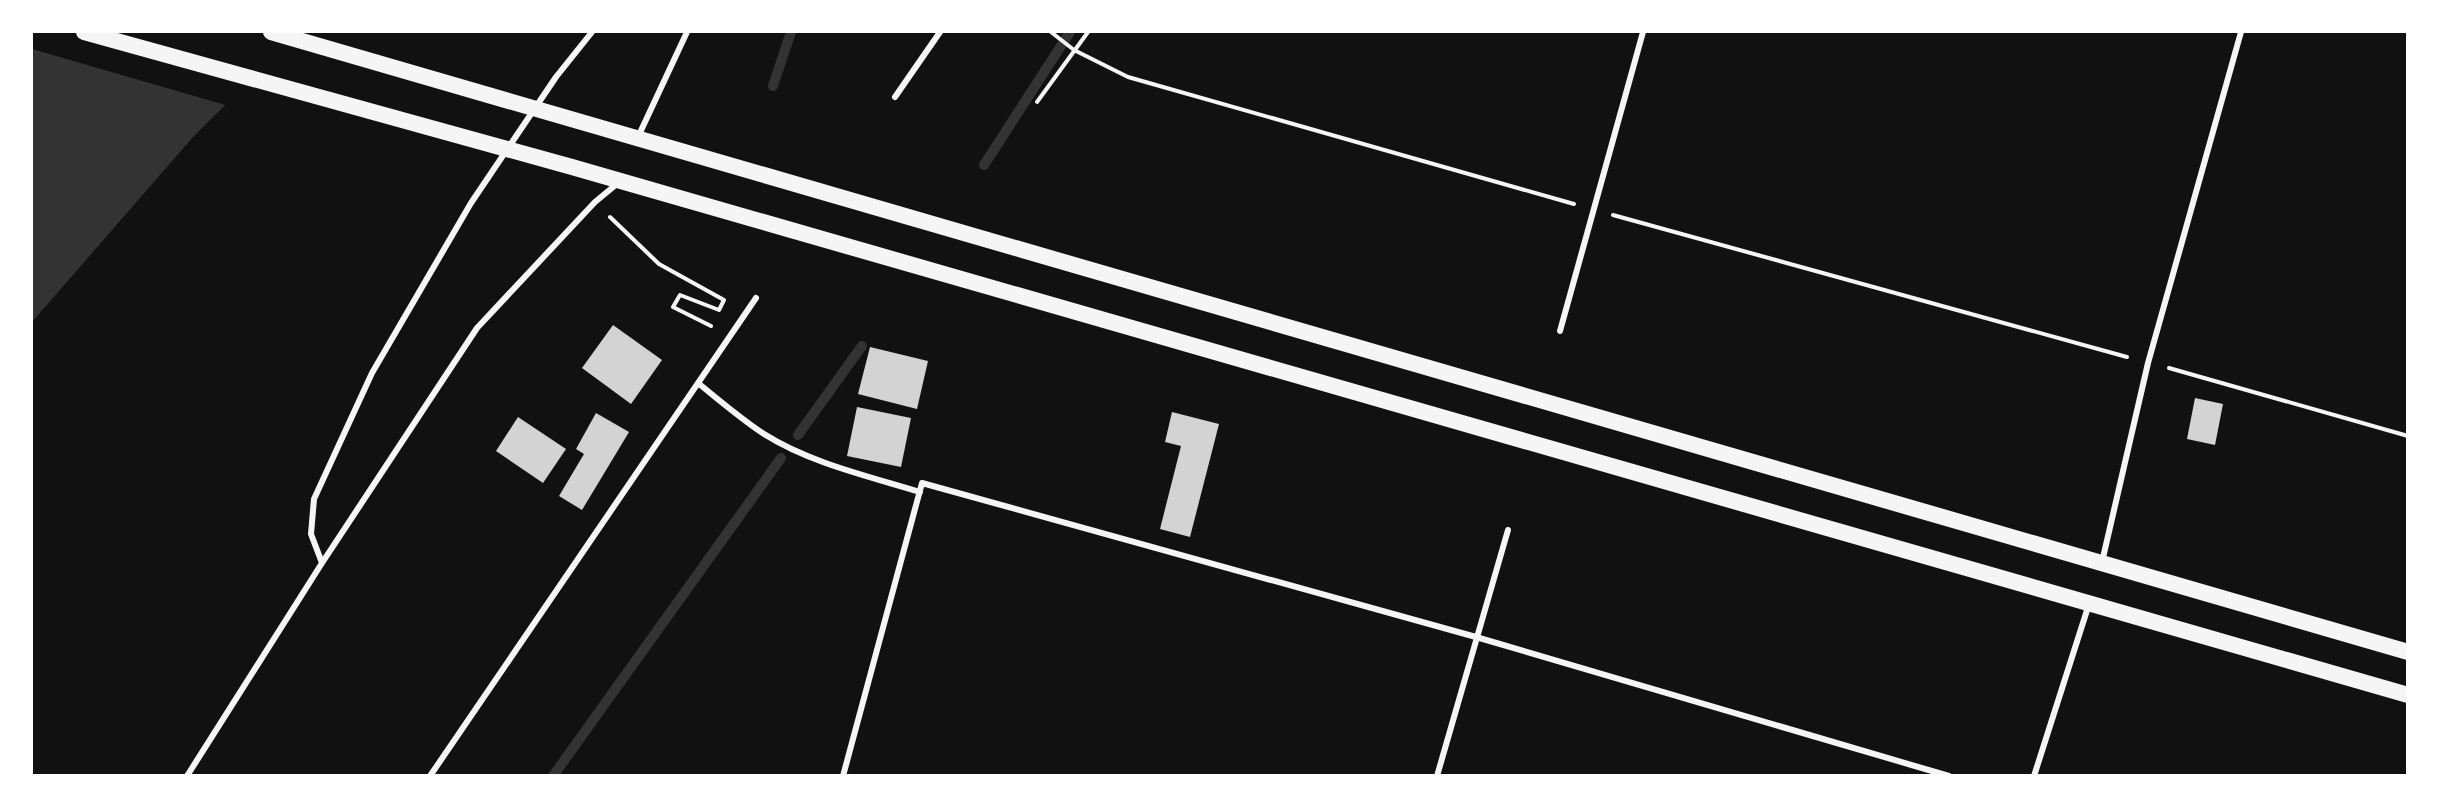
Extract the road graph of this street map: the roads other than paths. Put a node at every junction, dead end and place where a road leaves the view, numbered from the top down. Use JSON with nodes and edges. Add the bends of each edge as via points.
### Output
{"nodes":[{"id":1,"x":84,"y":32,"type":"edge"},
{"id":2,"x":271,"y":32,"type":"edge"},
{"id":3,"x":592,"y":32,"type":"edge"},
{"id":4,"x":687,"y":32,"type":"edge"},
{"id":5,"x":940,"y":32,"type":"edge"},
{"id":6,"x":1643,"y":32,"type":"edge"},
{"id":7,"x":2241,"y":32,"type":"edge"},
{"id":8,"x":895,"y":97,"type":"dead end"},
{"id":9,"x":638,"y":137,"type":"junction"},
{"id":10,"x":620,"y":181,"type":"junction"},
{"id":11,"x":756,"y":298,"type":"dead end"},
{"id":12,"x":1560,"y":331,"type":"dead end"},
{"id":13,"x":698,"y":383,"type":"junction"},
{"id":14,"x":920,"y":492,"type":"junction"},
{"id":15,"x":1508,"y":530,"type":"dead end"},
{"id":16,"x":322,"y":563,"type":"junction"},
{"id":17,"x":2101,"y":565,"type":"junction"},
{"id":18,"x":2089,"y":604,"type":"junction"},
{"id":19,"x":1476,"y":637,"type":"junction"},
{"id":20,"x":2408,"y":652,"type":"edge"},
{"id":21,"x":2408,"y":695,"type":"edge"},
{"id":22,"x":187,"y":776,"type":"edge"},
{"id":23,"x":430,"y":776,"type":"edge"},
{"id":24,"x":843,"y":776,"type":"edge"},
{"id":25,"x":1437,"y":776,"type":"edge"},
{"id":26,"x":1949,"y":776,"type":"edge"},
{"id":27,"x":2034,"y":776,"type":"edge"}],
"edges":[{"from":1,"to":10,"type":"highway"},
{"from":2,"to":9,"type":"highway"},
{"from":3,"to":16,"type":"street","via":[[556,77],[471,203],[372,373],[314,499],[311,534]]},
{"from":4,"to":9,"type":"street"},
{"from":5,"to":8,"type":"street"},
{"from":6,"to":12,"type":"street"},
{"from":7,"to":17,"type":"street","via":[[2148,363]]},
{"from":9,"to":17,"type":"highway"},
{"from":10,"to":16,"type":"street","via":[[595,202],[477,328]]},
{"from":10,"to":18,"type":"highway"},
{"from":11,"to":13,"type":"street"},
{"from":13,"to":14,"type":"street","via":[[783,444],[850,471]]},
{"from":13,"to":23,"type":"street"},
{"from":14,"to":19,"type":"street","via":[[922,483]]},
{"from":14,"to":24,"type":"street"},
{"from":15,"to":19,"type":"street"},
{"from":16,"to":22,"type":"street"},
{"from":17,"to":20,"type":"highway"},
{"from":18,"to":21,"type":"highway"},
{"from":18,"to":27,"type":"street"},
{"from":19,"to":25,"type":"street"},
{"from":19,"to":26,"type":"street"}]}
